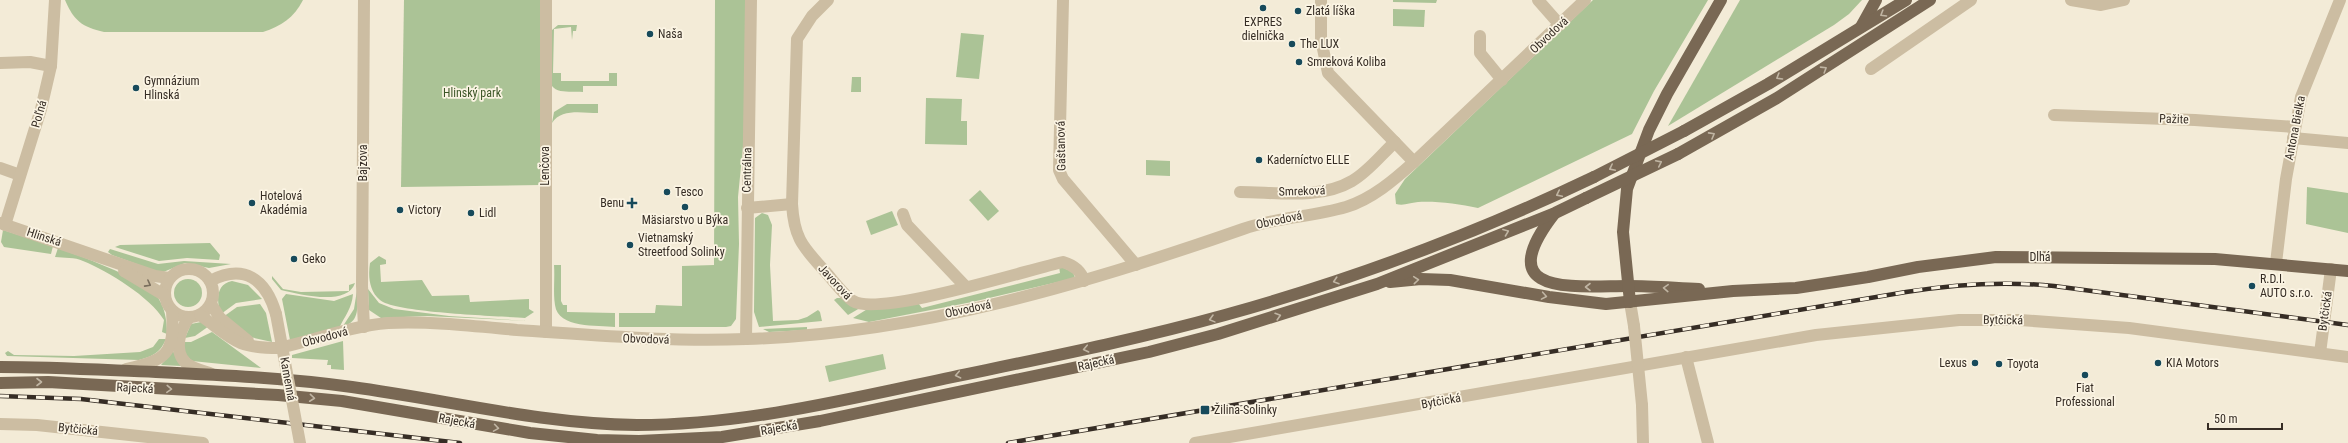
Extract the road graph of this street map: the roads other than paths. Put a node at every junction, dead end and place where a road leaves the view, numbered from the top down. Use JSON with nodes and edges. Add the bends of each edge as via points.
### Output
{"nodes":[{"id":1,"x":55,"y":0,"type":"edge"},
{"id":2,"x":364,"y":0,"type":"edge"},
{"id":3,"x":546,"y":0,"type":"edge"},
{"id":4,"x":751,"y":0,"type":"edge"},
{"id":5,"x":828,"y":0,"type":"edge"},
{"id":6,"x":1063,"y":0,"type":"edge"},
{"id":7,"x":1321,"y":0,"type":"edge"},
{"id":8,"x":1538,"y":0,"type":"edge"},
{"id":9,"x":1585,"y":0,"type":"edge"},
{"id":10,"x":1721,"y":0,"type":"edge"},
{"id":11,"x":1876,"y":0,"type":"edge"},
{"id":12,"x":1906,"y":0,"type":"edge"},
{"id":13,"x":1930,"y":0,"type":"edge"},
{"id":14,"x":1971,"y":0,"type":"edge"},
{"id":15,"x":2072,"y":0,"type":"edge"},
{"id":16,"x":2124,"y":0,"type":"edge"},
{"id":17,"x":2340,"y":0,"type":"edge"},
{"id":18,"x":1560,"y":26,"type":"junction"},
{"id":19,"x":1860,"y":28,"type":"junction"},
{"id":20,"x":1480,"y":36,"type":"dead end"},
{"id":21,"x":0,"y":63,"type":"edge"},
{"id":22,"x":51,"y":66,"type":"junction"},
{"id":23,"x":1871,"y":69,"type":"dead end"},
{"id":24,"x":1502,"y":80,"type":"junction"},
{"id":25,"x":2054,"y":115,"type":"dead end"},
{"id":26,"x":2294,"y":133,"type":"junction"},
{"id":27,"x":1395,"y":142,"type":"junction"},
{"id":28,"x":2348,"y":143,"type":"edge"},
{"id":29,"x":1414,"y":162,"type":"junction"},
{"id":30,"x":0,"y":168,"type":"edge"},
{"id":31,"x":20,"y":174,"type":"junction"},
{"id":32,"x":1240,"y":192,"type":"dead end"},
{"id":33,"x":792,"y":204,"type":"junction"},
{"id":34,"x":746,"y":208,"type":"junction"},
{"id":35,"x":1555,"y":213,"type":"junction"},
{"id":36,"x":904,"y":214,"type":"dead end"},
{"id":37,"x":3,"y":224,"type":"edge"},
{"id":38,"x":88,"y":253,"type":"junction"},
{"id":39,"x":2276,"y":263,"type":"junction"},
{"id":40,"x":1136,"y":265,"type":"junction"},
{"id":41,"x":2331,"y":269,"type":"junction"},
{"id":42,"x":2348,"y":271,"type":"edge"},
{"id":43,"x":169,"y":278,"type":"junction"},
{"id":44,"x":210,"y":281,"type":"junction"},
{"id":45,"x":1084,"y":281,"type":"junction"},
{"id":46,"x":1377,"y":284,"type":"junction"},
{"id":47,"x":965,"y":286,"type":"junction"},
{"id":48,"x":1627,"y":286,"type":"junction"},
{"id":49,"x":1733,"y":291,"type":"junction"},
{"id":50,"x":164,"y":295,"type":"junction"},
{"id":51,"x":1630,"y":302,"type":"junction"},
{"id":52,"x":211,"y":304,"type":"junction"},
{"id":53,"x":172,"y":311,"type":"junction"},
{"id":54,"x":195,"y":316,"type":"junction"},
{"id":55,"x":364,"y":327,"type":"junction"},
{"id":56,"x":546,"y":332,"type":"junction"},
{"id":57,"x":746,"y":339,"type":"junction"},
{"id":58,"x":264,"y":348,"type":"junction"},
{"id":59,"x":2320,"y":352,"type":"junction"},
{"id":60,"x":1686,"y":357,"type":"junction"},
{"id":61,"x":2348,"y":357,"type":"edge"},
{"id":62,"x":1,"y":364,"type":"edge"},
{"id":63,"x":118,"y":371,"type":"junction"},
{"id":64,"x":215,"y":375,"type":"junction"},
{"id":65,"x":0,"y":382,"type":"edge"},
{"id":66,"x":0,"y":424,"type":"edge"},
{"id":67,"x":203,"y":443,"type":"edge"},
{"id":68,"x":300,"y":443,"type":"edge"},
{"id":69,"x":1195,"y":443,"type":"edge"},
{"id":70,"x":1644,"y":443,"type":"edge"},
{"id":71,"x":1708,"y":443,"type":"edge"}],
"edges":[{"from":1,"to":22,"type":"street","name":"Poľná"},
{"from":2,"to":55,"type":"street","name":"Bajzova"},
{"from":3,"to":56,"type":"street","name":"Lenčova"},
{"from":4,"to":34,"type":"street","name":"Centrálna"},
{"from":5,"to":33,"type":"street","name":"Javorová","via":[[812,16],[797,39]]},
{"from":6,"to":40,"type":"street","name":"Gaštanová","via":[[1060,170],[1063,179]]},
{"from":7,"to":27,"type":"street","via":[[1321,39],[1328,73]]},
{"from":8,"to":18,"type":"street"},
{"from":9,"to":18,"type":"street","name":"Obvodová"},
{"from":10,"to":48,"type":"main road","via":[[1667,94],[1635,163],[1627,188],[1624,214]]},
{"from":11,"to":19,"type":"main road"},
{"from":12,"to":19,"type":"main road","name":"Rajecká","one_way":true},
{"from":35,"to":13,"type":"main road","one_way":true,"bridge":true,"via":[[1678,154],[1777,98]]},
{"from":14,"to":23,"type":"street"},
{"from":15,"to":16,"type":"street","via":[[2101,6]]},
{"from":17,"to":26,"type":"street","name":"Antona Bielka","via":[[2301,96]]},
{"from":18,"to":24,"type":"street","name":"Obvodová"},
{"from":19,"to":64,"type":"main road","name":"Rajecká","one_way":true,"bridge":true,"via":[[1684,131],[1594,177],[1461,235],[1373,268],[1226,315],[1147,336],[818,405],[720,421],[638,425],[564,421],[518,415],[349,386]]},
{"from":20,"to":24,"type":"street","via":[[1480,53]]},
{"from":21,"to":22,"type":"street","via":[[30,62]]},
{"from":22,"to":31,"type":"street","name":"Poľná","via":[[42,105]]},
{"from":24,"to":29,"type":"street","name":"Obvodová"},
{"from":25,"to":26,"type":"street","name":"Pažite","via":[[2195,120]]},
{"from":26,"to":28,"type":"street","name":"Pažite"},
{"from":26,"to":39,"type":"street","name":"Antona Bielka"},
{"from":27,"to":29,"type":"street"},
{"from":27,"to":32,"type":"street","name":"Smreková","via":[[1364,172],[1351,182],[1334,189],[1311,193]]},
{"from":29,"to":40,"type":"street","name":"Obvodová","via":[[1390,183],[1348,207],[1268,221]]},
{"from":30,"to":31,"type":"street"},
{"from":31,"to":37,"type":"street","name":"Poľná"},
{"from":33,"to":34,"type":"street"},
{"from":33,"to":47,"type":"street","name":"Javorová","via":[[794,228],[802,246],[853,301],[874,305],[892,304]]},
{"from":34,"to":57,"type":"street","name":"Centrálna"},
{"from":46,"to":35,"type":"main road","one_way":true},
{"from":48,"to":35,"type":"main road","one_way":true,"via":[[1556,285],[1544,281],[1535,273],[1531,263],[1531,252],[1542,229]]},
{"from":36,"to":47,"type":"street","via":[[907,225]]},
{"from":37,"to":38,"type":"street","name":"Hlinská"},
{"from":38,"to":43,"type":"street","name":"Hlinská","via":[[155,276]]},
{"from":38,"to":50,"type":"street","name":"Hlinská","one_way":true},
{"from":39,"to":41,"type":"main road","name":"Dlhá"},
{"from":39,"to":49,"type":"main road","name":"Dlhá","via":[[2154,257],[1996,258],[1918,267],[1796,288]]},
{"from":40,"to":45,"type":"street","name":"Obvodová"},
{"from":41,"to":42,"type":"main road","name":"Dlhá"},
{"from":41,"to":59,"type":"street","name":"Bytčická"},
{"from":43,"to":44,"type":"street","via":[[182,269],[190,268],[205,274]]},
{"from":43,"to":50,"type":"street"},
{"from":44,"to":52,"type":"street","via":[[213,288]]},
{"from":44,"to":68,"type":"street","name":"Kamenná","bridge":true,"via":[[225,273],[248,275],[264,288],[270,297],[276,314]]},
{"from":45,"to":47,"type":"street","name":"Javorová","via":[[1082,274],[1072,265],[1063,262]]},
{"from":45,"to":57,"type":"street","name":"Obvodová","via":[[989,304],[872,327],[809,336]]},
{"from":46,"to":51,"type":"main road","one_way":true,"via":[[1443,279],[1578,302]]},
{"from":65,"to":46,"type":"main road","name":"Rajecká","one_way":true,"via":[[48,382],[278,394],[342,401],[479,426],[562,437],[639,441],[708,438],[763,432],[820,421],[1149,352],[1233,330]]},
{"from":49,"to":48,"type":"main road","one_way":true},
{"from":48,"to":51,"type":"main road"},
{"from":49,"to":51,"type":"main road"},
{"from":50,"to":53,"type":"street"},
{"from":51,"to":70,"type":"street","bridge":true},
{"from":52,"to":54,"type":"street"},
{"from":52,"to":58,"type":"street","via":[[220,318],[234,331]]},
{"from":53,"to":54,"type":"street","via":[[180,316]]},
{"from":53,"to":63,"type":"street","via":[[172,333],[165,355],[154,363]]},
{"from":54,"to":58,"type":"street","name":"Obvodová","via":[[238,343]]},
{"from":54,"to":64,"type":"street","via":[[182,327],[181,357],[187,364]]},
{"from":55,"to":56,"type":"street","name":"Obvodová","via":[[408,323]]},
{"from":55,"to":58,"type":"street","name":"Obvodová","via":[[294,345]]},
{"from":56,"to":57,"type":"street","name":"Obvodová","via":[[638,339]]},
{"from":59,"to":60,"type":"street","name":"Bytčická","via":[[2129,328],[1990,319],[1897,325],[1816,335]]},
{"from":59,"to":61,"type":"street","name":"Bytčická"},
{"from":60,"to":69,"type":"street","name":"Bytčická"},
{"from":60,"to":71,"type":"street"},
{"from":62,"to":63,"type":"main road","name":"Rajecká"},
{"from":63,"to":64,"type":"main road","name":"Rajecká"},
{"from":66,"to":67,"type":"street","name":"Bytčická","via":[[37,425]]}]}
